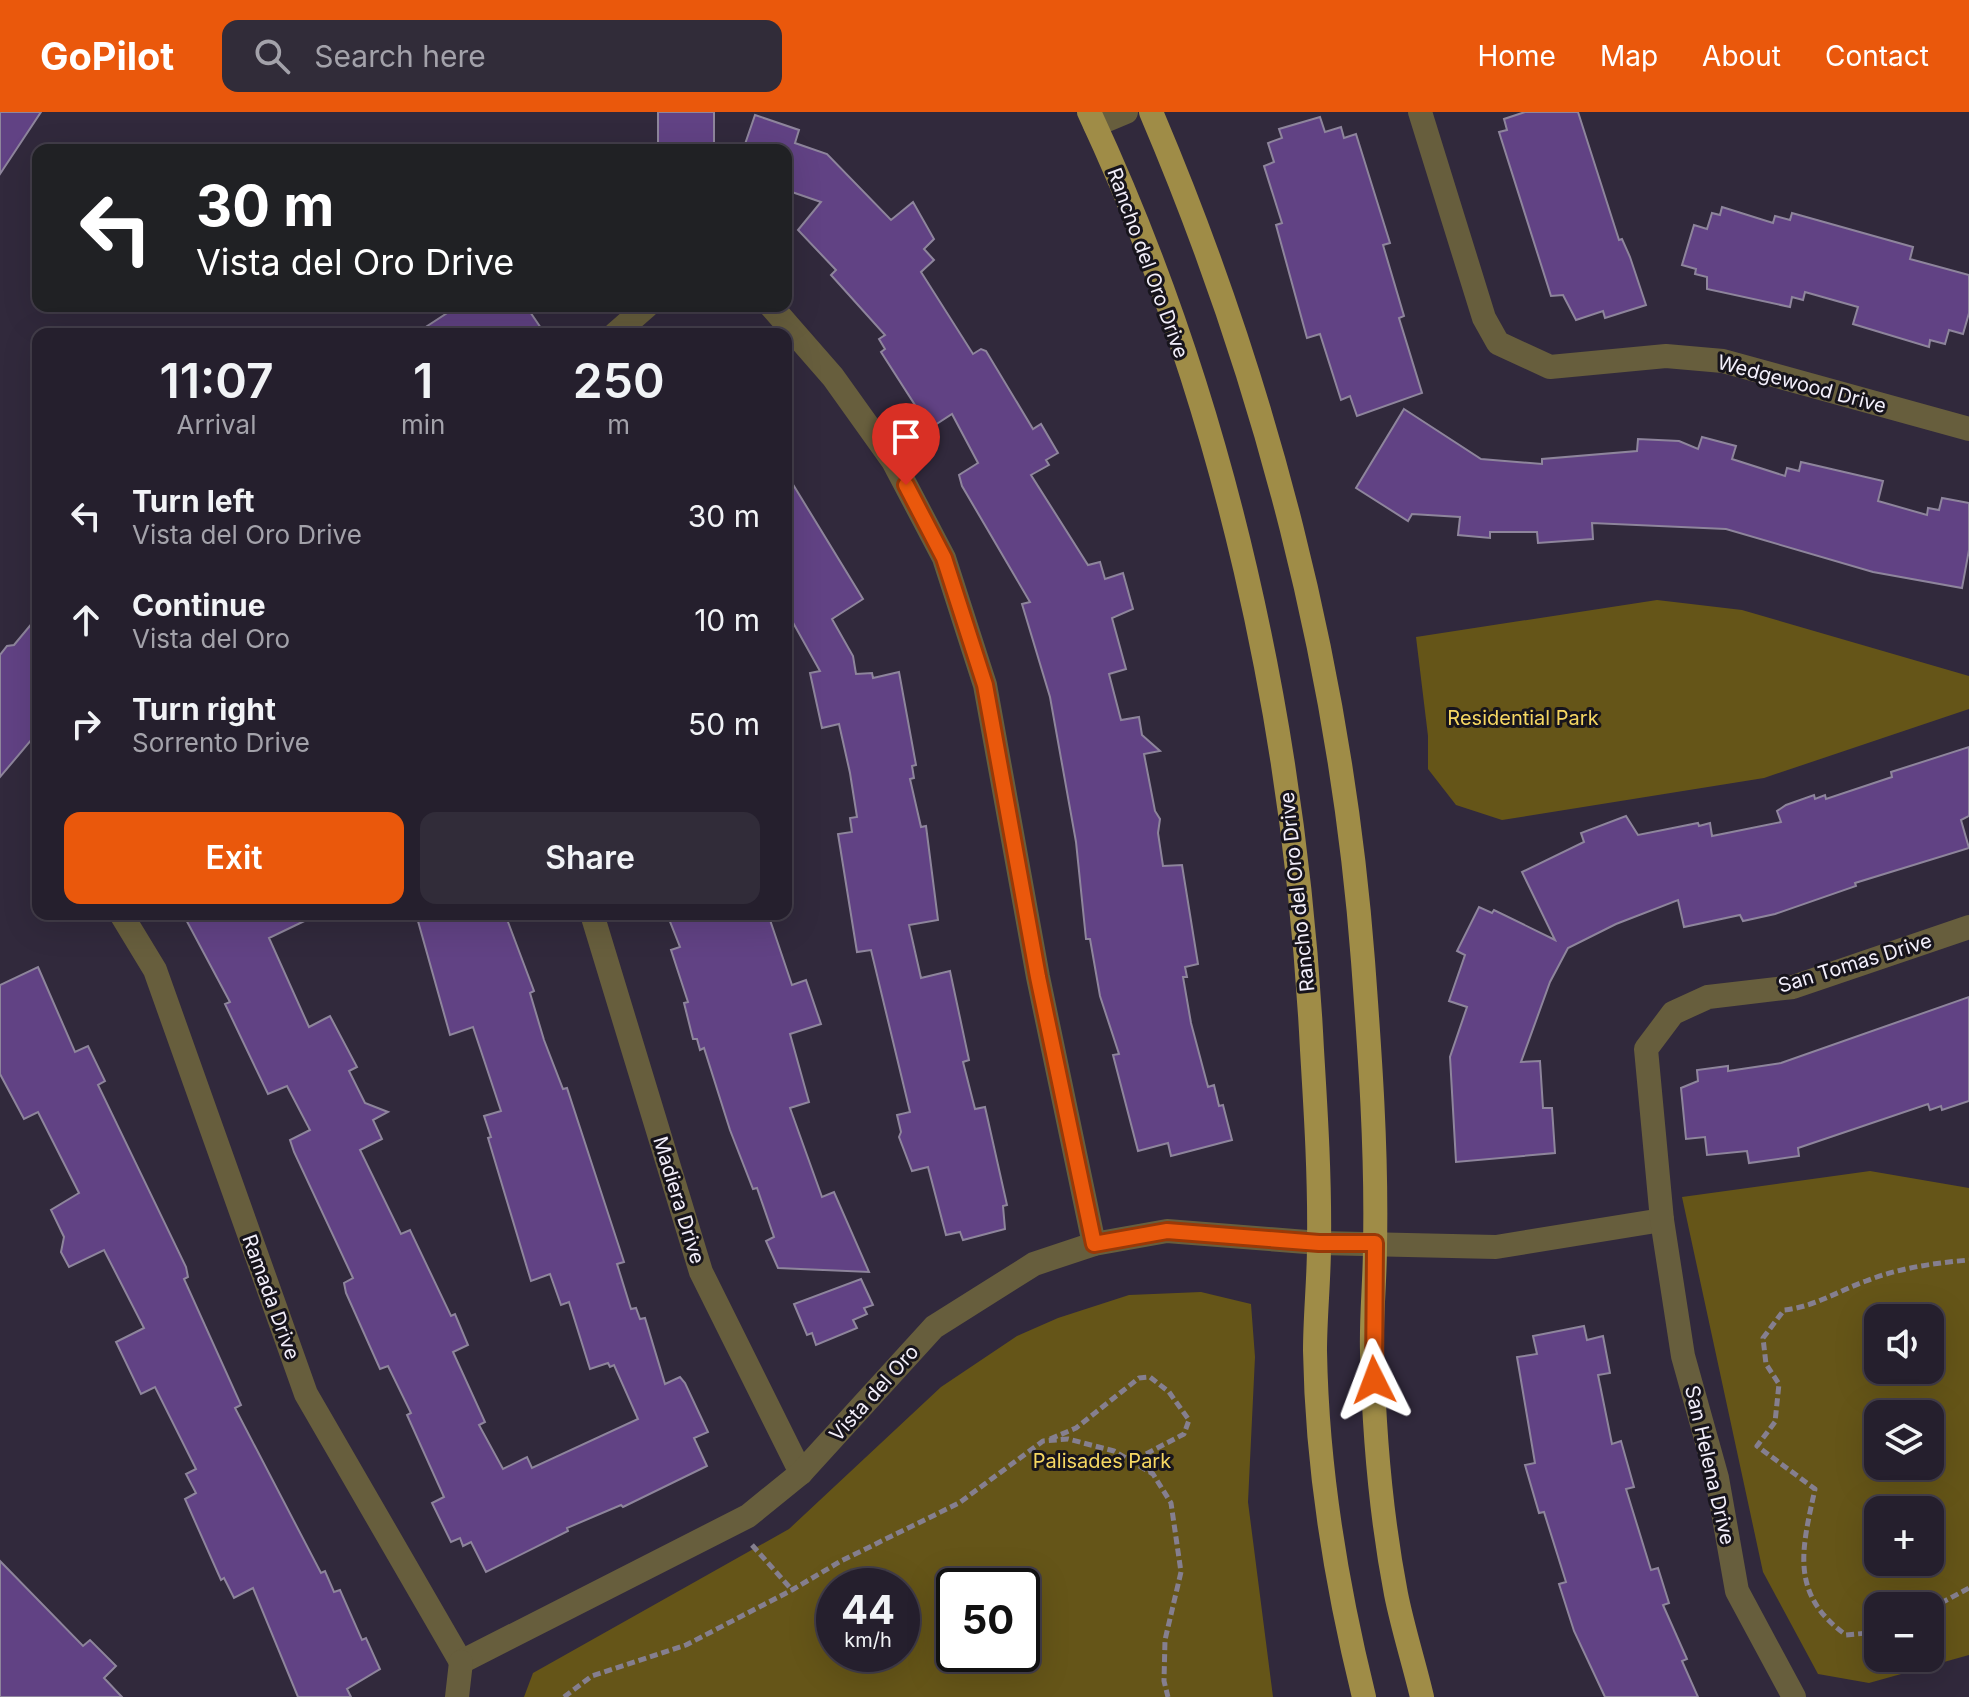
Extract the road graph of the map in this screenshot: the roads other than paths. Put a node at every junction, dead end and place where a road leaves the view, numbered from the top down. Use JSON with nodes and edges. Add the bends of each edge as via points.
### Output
{"nodes":[{"id":1,"x":1126,"y":112,"type":"edge"},
{"id":2,"x":1151,"y":112,"type":"edge"},
{"id":3,"x":1420,"y":112,"type":"edge"},
{"id":4,"x":1092,"y":119,"type":"edge"},
{"id":5,"x":640,"y":312,"type":"edge"},
{"id":6,"x":776,"y":312,"type":"edge"},
{"id":7,"x":622,"y":328,"type":"edge"},
{"id":8,"x":790,"y":328,"type":"edge"},
{"id":9,"x":792,"y":331,"type":"edge"},
{"id":10,"x":1969,"y":429,"type":"edge"},
{"id":11,"x":125,"y":920,"type":"edge"},
{"id":12,"x":594,"y":920,"type":"edge"},
{"id":13,"x":1969,"y":927,"type":"edge"},
{"id":14,"x":1662,"y":1220,"type":"junction"},
{"id":15,"x":1319,"y":1243,"type":"junction"},
{"id":16,"x":1375,"y":1243,"type":"junction"},
{"id":17,"x":1094,"y":1244,"type":"junction"},
{"id":18,"x":801,"y":1473,"type":"junction"},
{"id":19,"x":461,"y":1662,"type":"junction"},
{"id":20,"x":457,"y":1697,"type":"edge"},
{"id":21,"x":1364,"y":1697,"type":"edge"},
{"id":22,"x":1422,"y":1697,"type":"edge"},
{"id":23,"x":1794,"y":1697,"type":"edge"}],
"edges":[{"from":1,"to":4,"type":"street"},
{"from":2,"to":16,"type":"main road","via":[[1234,328],[1305,586],[1329,699],[1363,957]]},
{"from":3,"to":10,"type":"street","name":"Wedgewood Drive","via":[[1484,318],[1498,343],[1550,367],[1666,356],[1723,361]]},
{"from":4,"to":15,"type":"main road","name":"Rancho del Oro Drive","via":[[1150,257],[1210,444],[1251,599],[1276,723],[1307,962]]},
{"from":5,"to":7,"type":"street"},
{"from":6,"to":8,"type":"street"},
{"from":9,"to":17,"type":"street","via":[[833,377],[893,461],[944,558],[985,685]]},
{"from":11,"to":19,"type":"street","name":"Ramada Drive","via":[[155,970],[306,1394]]},
{"from":12,"to":18,"type":"street","name":"Madiera Drive","via":[[701,1272]]},
{"from":13,"to":14,"type":"street","name":"San Tomas Drive","via":[[1793,987],[1708,997],[1673,1013],[1646,1049]]},
{"from":14,"to":16,"type":"street","name":"Vista del Oro","via":[[1496,1247]]},
{"from":14,"to":23,"type":"street","name":"San Helena Drive","via":[[1683,1356],[1717,1478],[1737,1591]]},
{"from":15,"to":16,"type":"street","name":"Vista del Oro"},
{"from":15,"to":17,"type":"street","name":"Vista del Oro","via":[[1167,1231]]},
{"from":15,"to":21,"type":"main road","name":"Rancho del Oro Drive","via":[[1315,1352],[1327,1503],[1341,1605]]},
{"from":16,"to":22,"type":"main road","via":[[1372,1351],[1383,1497],[1396,1594]]},
{"from":17,"to":18,"type":"street","name":"Vista del Oro","via":[[1034,1264],[934,1327]]},
{"from":18,"to":19,"type":"street","name":"Vista del Oro","via":[[748,1516]]},
{"from":19,"to":20,"type":"street"}]}
